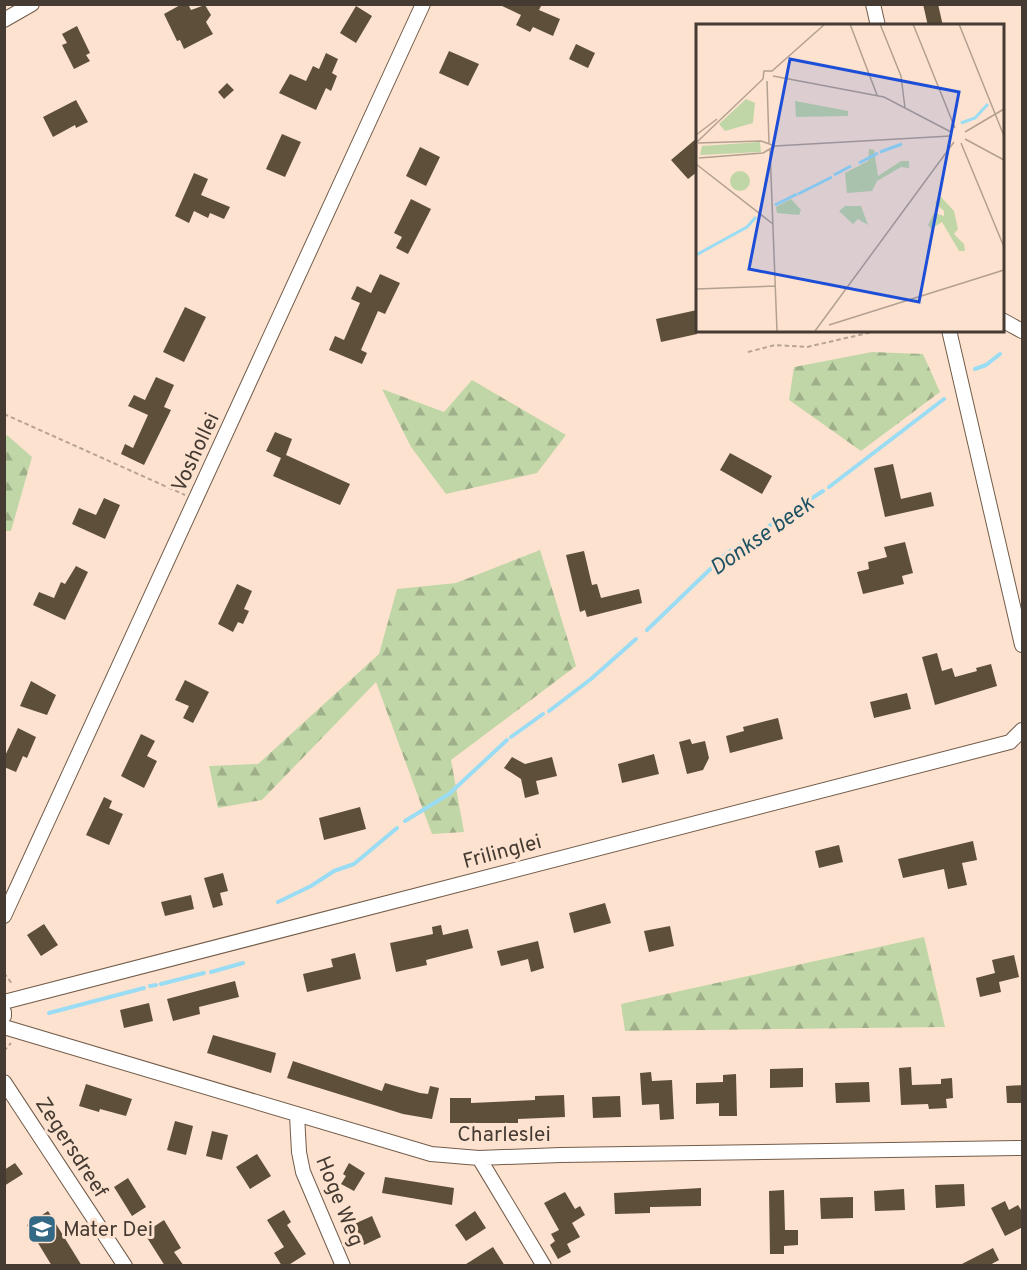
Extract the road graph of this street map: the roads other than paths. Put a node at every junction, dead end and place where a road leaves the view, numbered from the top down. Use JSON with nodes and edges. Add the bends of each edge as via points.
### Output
{"nodes":[{"id":1,"x":32,"y":4,"type":"edge"},
{"id":2,"x":423,"y":4,"type":"edge"},
{"id":3,"x":873,"y":4,"type":"edge"},
{"id":4,"x":4,"y":20,"type":"edge"},
{"id":5,"x":878,"y":24,"type":"edge"},
{"id":6,"x":1003,"y":320,"type":"edge"},
{"id":7,"x":1023,"y":330,"type":"edge"},
{"id":8,"x":949,"y":332,"type":"edge"},
{"id":9,"x":1023,"y":645,"type":"edge"},
{"id":10,"x":1023,"y":730,"type":"edge"},
{"id":11,"x":1016,"y":743,"type":"edge"},
{"id":12,"x":4,"y":916,"type":"edge"},
{"id":13,"x":11,"y":1000,"type":"edge"},
{"id":14,"x":4,"y":1027,"type":"edge"},
{"id":15,"x":4,"y":1082,"type":"edge"},
{"id":16,"x":297,"y":1115,"type":"junction"},
{"id":17,"x":1023,"y":1148,"type":"edge"},
{"id":18,"x":479,"y":1158,"type":"junction"},
{"id":19,"x":124,"y":1266,"type":"edge"},
{"id":20,"x":343,"y":1266,"type":"edge"},
{"id":21,"x":544,"y":1266,"type":"edge"}],
"edges":[{"from":1,"to":4,"type":"street"},
{"from":2,"to":12,"type":"street","name":"Voshollei"},
{"from":3,"to":5,"type":"street"},
{"from":6,"to":7,"type":"street"},
{"from":8,"to":9,"type":"street"},
{"from":10,"to":11,"type":"street","name":"Frilinglei"},
{"from":11,"to":13,"type":"street","name":"Frilinglei"},
{"from":14,"to":16,"type":"street","name":"Charleslei"},
{"from":15,"to":19,"type":"street","name":"Zegersdreef"},
{"from":16,"to":18,"type":"street","name":"Charleslei","via":[[431,1154]]},
{"from":16,"to":20,"type":"street","name":"Hoge Weg","via":[[303,1172]]},
{"from":17,"to":18,"type":"street","name":"Charleslei"},
{"from":18,"to":21,"type":"street"}]}
